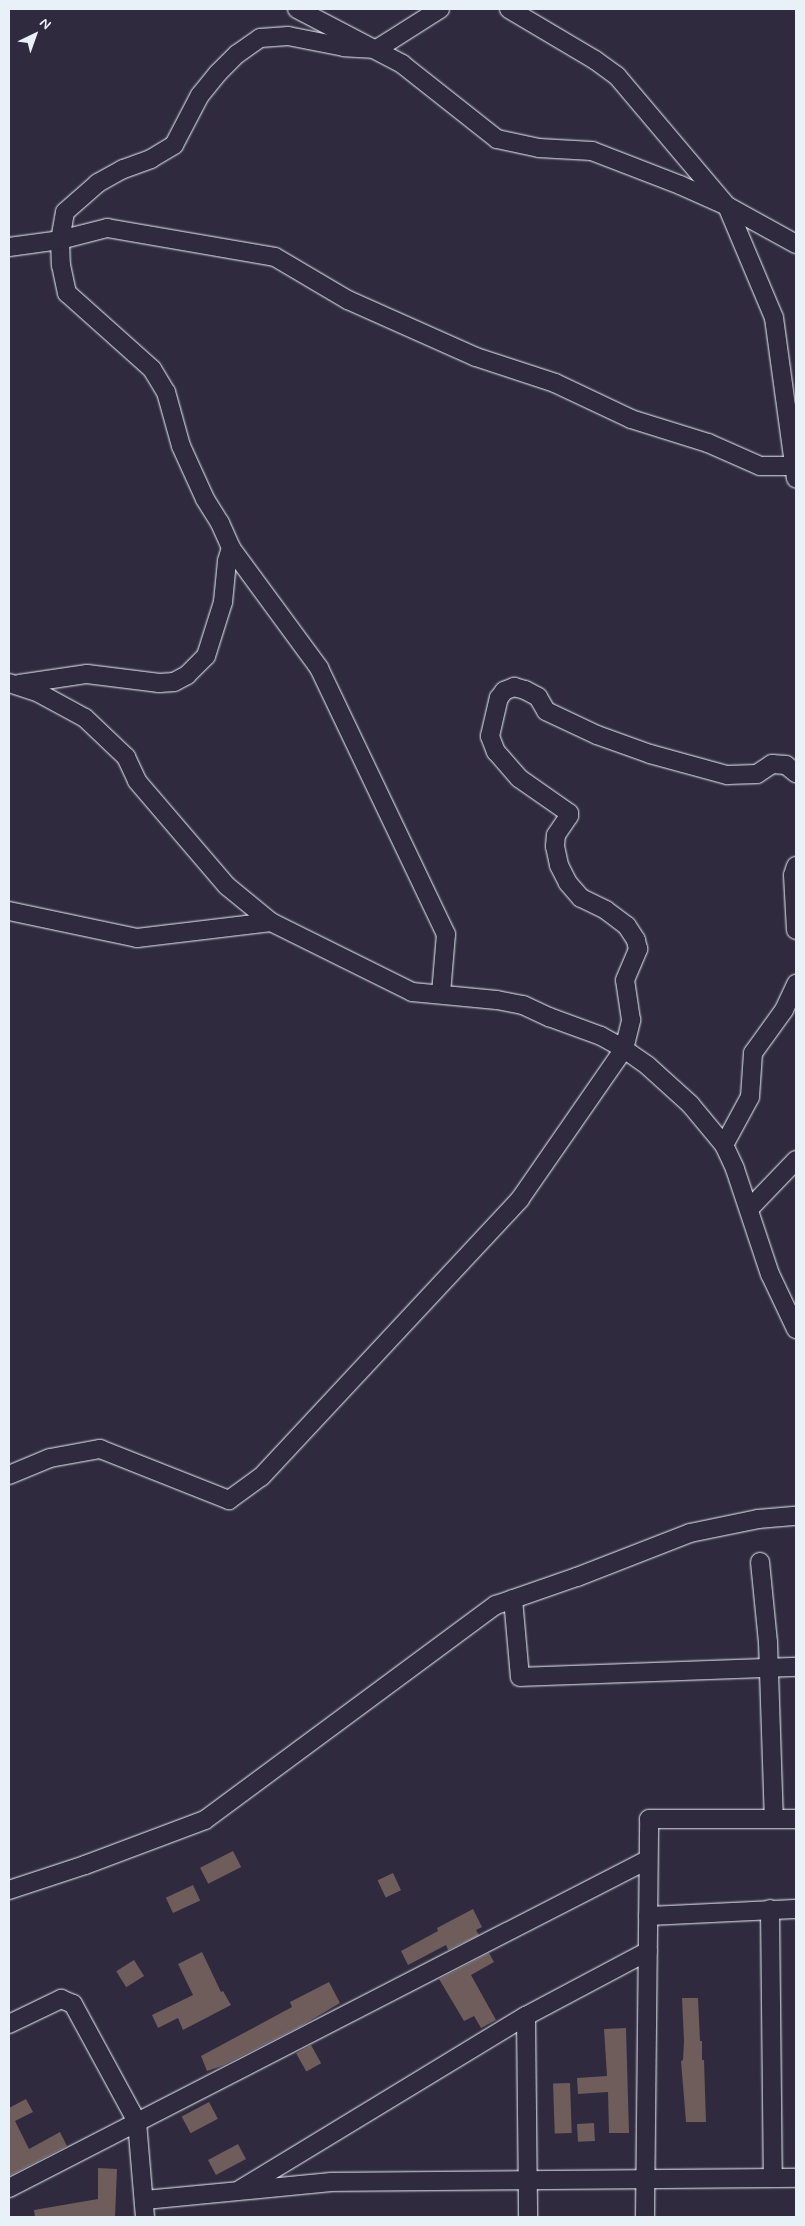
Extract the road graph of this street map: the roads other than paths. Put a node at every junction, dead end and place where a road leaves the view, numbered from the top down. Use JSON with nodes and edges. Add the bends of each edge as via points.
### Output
{"nodes":[{"id":1,"x":297,"y":9,"type":"edge"},
{"id":2,"x":440,"y":9,"type":"edge"},
{"id":3,"x":509,"y":9,"type":"edge"},
{"id":4,"x":377,"y":49,"type":"junction"},
{"id":5,"x":727,"y":206,"type":"junction"},
{"id":6,"x":60,"y":240,"type":"junction"},
{"id":7,"x":796,"y":244,"type":"edge"},
{"id":8,"x":9,"y":247,"type":"edge"},
{"id":9,"x":795,"y":472,"type":"edge"},
{"id":10,"x":231,"y":548,"type":"junction"},
{"id":11,"x":11,"y":684,"type":"edge"},
{"id":12,"x":796,"y":773,"type":"edge"},
{"id":13,"x":796,"y":866,"type":"edge"},
{"id":14,"x":9,"y":911,"type":"edge"},
{"id":15,"x":271,"y":922,"type":"junction"},
{"id":16,"x":796,"y":930,"type":"edge"},
{"id":17,"x":796,"y":984,"type":"edge"},
{"id":18,"x":441,"y":994,"type":"junction"},
{"id":19,"x":624,"y":1049,"type":"junction"},
{"id":20,"x":724,"y":1145,"type":"junction"},
{"id":21,"x":796,"y":1160,"type":"edge"},
{"id":22,"x":749,"y":1209,"type":"junction"},
{"id":23,"x":796,"y":1329,"type":"edge"},
{"id":24,"x":9,"y":1475,"type":"edge"},
{"id":25,"x":796,"y":1516,"type":"edge"},
{"id":26,"x":760,"y":1562,"type":"dead end"},
{"id":27,"x":513,"y":1599,"type":"junction"},
{"id":28,"x":769,"y":1667,"type":"junction"},
{"id":29,"x":796,"y":1667,"type":"edge"},
{"id":30,"x":774,"y":1819,"type":"junction"},
{"id":31,"x":796,"y":1819,"type":"edge"},
{"id":32,"x":647,"y":1860,"type":"junction"},
{"id":33,"x":9,"y":1890,"type":"edge"},
{"id":34,"x":770,"y":1909,"type":"junction"},
{"id":35,"x":796,"y":1909,"type":"edge"},
{"id":36,"x":648,"y":1916,"type":"junction"},
{"id":37,"x":648,"y":1951,"type":"junction"},
{"id":38,"x":526,"y":2016,"type":"junction"},
{"id":39,"x":9,"y":2024,"type":"edge"},
{"id":40,"x":138,"y":2122,"type":"junction"},
{"id":41,"x":773,"y":2178,"type":"junction"},
{"id":42,"x":796,"y":2178,"type":"edge"},
{"id":43,"x":644,"y":2179,"type":"junction"},
{"id":44,"x":526,"y":2180,"type":"junction"},
{"id":45,"x":9,"y":2188,"type":"edge"},
{"id":46,"x":236,"y":2191,"type":"junction"},
{"id":47,"x":145,"y":2209,"type":"edge"},
{"id":48,"x":528,"y":2217,"type":"edge"},
{"id":49,"x":645,"y":2217,"type":"edge"}],
"edges":[{"from":1,"to":4,"type":"street"},
{"from":2,"to":4,"type":"street"},
{"from":3,"to":5,"type":"street","via":[[617,76]]},
{"from":4,"to":5,"type":"street","via":[[402,64],[496,139],[539,148],[592,151],[680,184]]},
{"from":4,"to":6,"type":"street","via":[[288,36],[260,38],[237,54],[200,95],[174,145],[98,183],[65,212]]},
{"from":5,"to":7,"type":"street"},
{"from":5,"to":9,"type":"street","via":[[774,318]]},
{"from":6,"to":8,"type":"street"},
{"from":6,"to":9,"type":"street","via":[[107,228],[276,257],[348,300],[468,353],[555,383],[631,419],[708,443],[760,466]]},
{"from":6,"to":10,"type":"street","via":[[67,293],[152,369],[166,392],[181,446]]},
{"from":10,"to":11,"type":"street","via":[[223,602],[206,656],[187,675],[174,682],[159,683],[87,674]]},
{"from":10,"to":18,"type":"street","via":[[319,668],[389,811],[446,934]]},
{"from":11,"to":15,"type":"street","via":[[39,693],[85,718],[126,757],[137,781],[227,886]]},
{"from":12,"to":19,"type":"street","via":[[786,766],[772,764],[757,774],[727,775],[650,754],[597,735],[546,711],[538,697],[525,690],[514,687],[499,698],[490,736],[496,752],[519,778],[569,813],[556,835],[555,846],[559,865],[568,883],[581,898],[606,910],[627,926],[636,940],[638,950],[625,980],[631,1020]]},
{"from":13,"to":16,"type":"street","via":[[793,875]]},
{"from":14,"to":15,"type":"street","via":[[137,938]]},
{"from":15,"to":18,"type":"street","via":[[412,992]]},
{"from":17,"to":20,"type":"street","via":[[784,1010],[754,1053],[750,1098]]},
{"from":18,"to":19,"type":"street","via":[[523,1005],[601,1036]]},
{"from":19,"to":20,"type":"street","via":[[690,1104]]},
{"from":19,"to":24,"type":"street","via":[[520,1200],[260,1477],[229,1500],[100,1449],[50,1458]]},
{"from":20,"to":22,"type":"street"},
{"from":21,"to":22,"type":"street"},
{"from":22,"to":23,"type":"street","via":[[770,1274]]},
{"from":25,"to":27,"type":"street","via":[[758,1519],[690,1533],[577,1578]]},
{"from":26,"to":28,"type":"street"},
{"from":27,"to":28,"type":"street","via":[[520,1677]]},
{"from":27,"to":33,"type":"street","via":[[496,1605],[204,1820]]},
{"from":28,"to":29,"type":"street"},
{"from":28,"to":30,"type":"street"},
{"from":30,"to":31,"type":"street"},
{"from":30,"to":32,"type":"street","via":[[649,1819]]},
{"from":32,"to":36,"type":"street"},
{"from":32,"to":40,"type":"street"},
{"from":34,"to":35,"type":"street"},
{"from":34,"to":36,"type":"street"},
{"from":34,"to":41,"type":"street"},
{"from":36,"to":37,"type":"street"},
{"from":37,"to":38,"type":"street"},
{"from":37,"to":43,"type":"street"},
{"from":38,"to":44,"type":"street"},
{"from":38,"to":46,"type":"street"},
{"from":39,"to":40,"type":"street","via":[[62,1999],[73,2004]]},
{"from":40,"to":45,"type":"street"},
{"from":40,"to":47,"type":"street"},
{"from":41,"to":42,"type":"street"},
{"from":41,"to":43,"type":"street"},
{"from":43,"to":44,"type":"street"},
{"from":43,"to":49,"type":"street"},
{"from":44,"to":46,"type":"street","via":[[331,2182]]},
{"from":44,"to":48,"type":"street"},
{"from":46,"to":47,"type":"street"}]}
